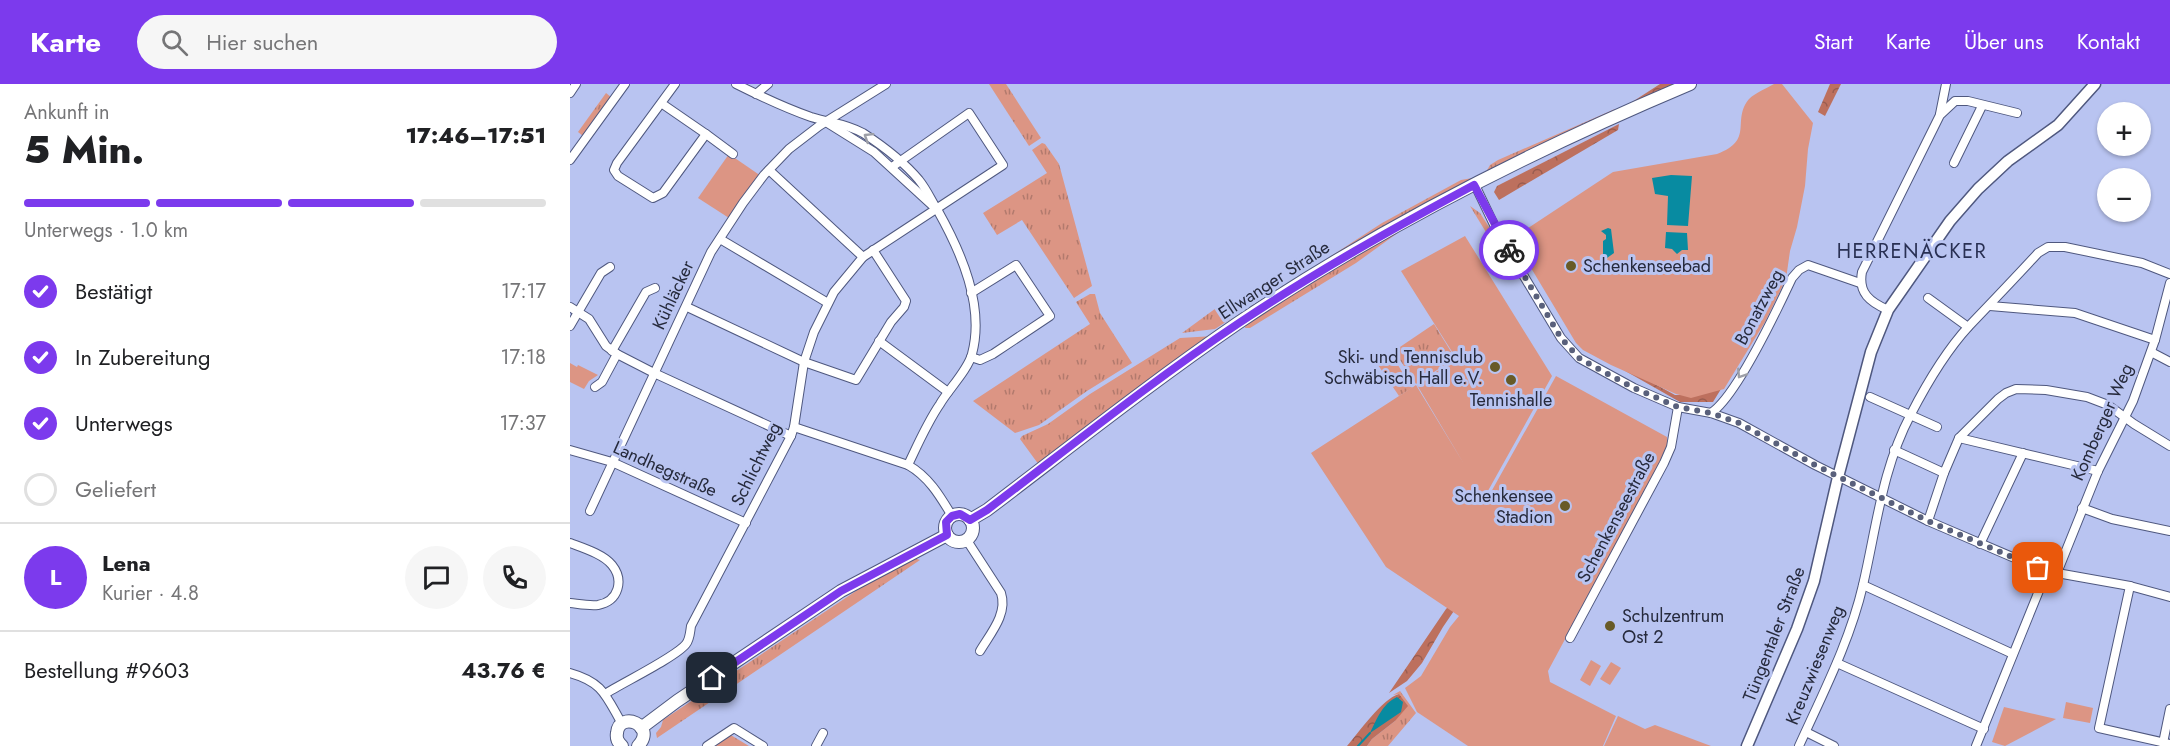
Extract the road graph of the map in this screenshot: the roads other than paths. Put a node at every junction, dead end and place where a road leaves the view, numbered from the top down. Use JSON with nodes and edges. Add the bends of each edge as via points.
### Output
{"nodes":[{"id":1,"x":576,"y":84,"type":"edge"},
{"id":2,"x":626,"y":84,"type":"edge"},
{"id":3,"x":675,"y":84,"type":"edge"},
{"id":4,"x":736,"y":84,"type":"edge"},
{"id":5,"x":768,"y":84,"type":"edge"},
{"id":6,"x":886,"y":84,"type":"edge"},
{"id":7,"x":1690,"y":84,"type":"edge"},
{"id":8,"x":1946,"y":84,"type":"edge"},
{"id":9,"x":2095,"y":84,"type":"edge"},
{"id":10,"x":570,"y":93,"type":"edge"},
{"id":11,"x":756,"y":94,"type":"junction"},
{"id":12,"x":661,"y":102,"type":"junction"},
{"id":13,"x":1982,"y":106,"type":"junction"},
{"id":14,"x":2017,"y":113,"type":"dead end"},
{"id":15,"x":1940,"y":115,"type":"junction"},
{"id":16,"x":826,"y":122,"type":"junction"},
{"id":17,"x":706,"y":134,"type":"junction"},
{"id":18,"x":733,"y":154,"type":"dead end"},
{"id":19,"x":570,"y":160,"type":"edge"},
{"id":20,"x":899,"y":160,"type":"junction"},
{"id":21,"x":1954,"y":163,"type":"dead end"},
{"id":22,"x":892,"y":167,"type":"junction"},
{"id":23,"x":769,"y":170,"type":"junction"},
{"id":24,"x":1474,"y":185,"type":"junction"},
{"id":25,"x":936,"y":208,"type":"junction"},
{"id":26,"x":720,"y":238,"type":"junction"},
{"id":27,"x":873,"y":250,"type":"junction"},
{"id":28,"x":863,"y":257,"type":"junction"},
{"id":29,"x":610,"y":267,"type":"dead end"},
{"id":30,"x":2170,"y":274,"type":"edge"},
{"id":31,"x":1860,"y":283,"type":"junction"},
{"id":32,"x":2170,"y":283,"type":"edge"},
{"id":33,"x":655,"y":288,"type":"dead end"},
{"id":34,"x":971,"y":293,"type":"junction"},
{"id":35,"x":1928,"y":298,"type":"dead end"},
{"id":36,"x":828,"y":303,"type":"junction"},
{"id":37,"x":1990,"y":306,"type":"junction"},
{"id":38,"x":687,"y":307,"type":"junction"},
{"id":39,"x":574,"y":309,"type":"edge"},
{"id":40,"x":1888,"y":310,"type":"junction"},
{"id":41,"x":570,"y":326,"type":"edge"},
{"id":42,"x":1968,"y":327,"type":"junction"},
{"id":43,"x":2155,"y":340,"type":"junction"},
{"id":44,"x":879,"y":341,"type":"junction"},
{"id":45,"x":2151,"y":352,"type":"junction"},
{"id":46,"x":614,"y":353,"type":"junction"},
{"id":47,"x":971,"y":357,"type":"junction"},
{"id":48,"x":804,"y":362,"type":"junction"},
{"id":49,"x":2170,"y":362,"type":"edge"},
{"id":50,"x":654,"y":374,"type":"junction"},
{"id":51,"x":595,"y":387,"type":"dead end"},
{"id":52,"x":948,"y":392,"type":"junction"},
{"id":53,"x":1870,"y":397,"type":"dead end"},
{"id":54,"x":1678,"y":407,"type":"junction"},
{"id":55,"x":1711,"y":413,"type":"junction"},
{"id":56,"x":1910,"y":415,"type":"junction"},
{"id":57,"x":2125,"y":416,"type":"junction"},
{"id":58,"x":1937,"y":427,"type":"dead end"},
{"id":59,"x":793,"y":431,"type":"junction"},
{"id":60,"x":1959,"y":438,"type":"junction"},
{"id":61,"x":2170,"y":446,"type":"edge"},
{"id":62,"x":570,"y":450,"type":"edge"},
{"id":63,"x":1894,"y":450,"type":"junction"},
{"id":64,"x":2023,"y":453,"type":"junction"},
{"id":65,"x":612,"y":462,"type":"junction"},
{"id":66,"x":908,"y":465,"type":"junction"},
{"id":67,"x":2098,"y":471,"type":"junction"},
{"id":68,"x":1944,"y":473,"type":"junction"},
{"id":69,"x":1838,"y":477,"type":"junction"},
{"id":70,"x":1880,"y":496,"type":"junction"},
{"id":71,"x":2082,"y":508,"type":"junction"},
{"id":72,"x":590,"y":511,"type":"dead end"},
{"id":73,"x":952,"y":516,"type":"junction"},
{"id":74,"x":970,"y":520,"type":"junction"},
{"id":75,"x":1928,"y":521,"type":"junction"},
{"id":76,"x":746,"y":523,"type":"junction"},
{"id":77,"x":2170,"y":531,"type":"edge"},
{"id":78,"x":947,"y":535,"type":"junction"},
{"id":79,"x":966,"y":539,"type":"junction"},
{"id":80,"x":570,"y":543,"type":"edge"},
{"id":81,"x":1980,"y":544,"type":"junction"},
{"id":82,"x":2047,"y":571,"type":"junction"},
{"id":83,"x":2057,"y":573,"type":"junction"},
{"id":84,"x":1863,"y":585,"type":"junction"},
{"id":85,"x":2130,"y":586,"type":"junction"},
{"id":86,"x":2170,"y":597,"type":"edge"},
{"id":87,"x":570,"y":603,"type":"edge"},
{"id":88,"x":1570,"y":638,"type":"dead end"},
{"id":89,"x":980,"y":651,"type":"dead end"},
{"id":90,"x":2013,"y":654,"type":"junction"},
{"id":91,"x":1837,"y":663,"type":"junction"},
{"id":92,"x":570,"y":673,"type":"edge"},
{"id":93,"x":605,"y":693,"type":"junction"},
{"id":94,"x":2170,"y":709,"type":"edge"},
{"id":95,"x":622,"y":724,"type":"junction"},
{"id":96,"x":641,"y":728,"type":"junction"},
{"id":97,"x":1984,"y":729,"type":"junction"},
{"id":98,"x":1806,"y":732,"type":"junction"},
{"id":99,"x":823,"y":733,"type":"dead end"},
{"id":100,"x":642,"y":744,"type":"edge"},
{"id":101,"x":2167,"y":744,"type":"edge"},
{"id":102,"x":618,"y":745,"type":"edge"},
{"id":103,"x":707,"y":746,"type":"edge"},
{"id":104,"x":763,"y":746,"type":"edge"},
{"id":105,"x":816,"y":746,"type":"edge"},
{"id":106,"x":1747,"y":746,"type":"edge"},
{"id":107,"x":1799,"y":746,"type":"edge"},
{"id":108,"x":1834,"y":746,"type":"edge"},
{"id":109,"x":1976,"y":746,"type":"edge"}],
"edges":[{"from":1,"to":10,"type":"street"},
{"from":2,"to":19,"type":"street"},
{"from":3,"to":12,"type":"street"},
{"from":4,"to":11,"type":"street"},
{"from":5,"to":11,"type":"street"},
{"from":6,"to":16,"type":"street","name":"Kühläcker"},
{"from":7,"to":24,"type":"main road","name":"Ellwanger Straße","via":[[1623,112]]},
{"from":8,"to":15,"type":"street"},
{"from":9,"to":40,"type":"street","name":"Tüngentaler Straße","via":[[2058,125],[2008,161],[1978,189]]},
{"from":11,"to":16,"type":"street"},
{"from":12,"to":17,"type":"street"},
{"from":12,"to":17,"type":"street","via":[[617,163],[614,170],[618,176],[653,198],[660,196]]},
{"from":13,"to":14,"type":"street"},
{"from":13,"to":15,"type":"street","via":[[1955,101]]},
{"from":13,"to":21,"type":"street"},
{"from":15,"to":31,"type":"street"},
{"from":20,"to":16,"type":"street","one_way":true,"via":[[847,125]]},
{"from":16,"to":22,"type":"street"},
{"from":16,"to":23,"type":"street","name":"Kühläcker","via":[[789,149]]},
{"from":17,"to":18,"type":"street"},
{"from":20,"to":22,"type":"street"},
{"from":20,"to":25,"type":"street","via":[[918,179]]},
{"from":20,"to":25,"type":"street","name":"Schlichtweg","via":[[969,113],[1003,165]]},
{"from":22,"to":25,"type":"street"},
{"from":23,"to":26,"type":"street","name":"Kühläcker"},
{"from":23,"to":28,"type":"street"},
{"from":24,"to":54,"type":"street","via":[[1498,233],[1571,351],[1634,388]]},
{"from":24,"to":74,"type":"main road","name":"Ellwanger Straße","via":[[1340,258],[1240,322]]},
{"from":25,"to":27,"type":"street","name":"Schlichtweg"},
{"from":25,"to":34,"type":"street","via":[[955,243]]},
{"from":26,"to":36,"type":"street"},
{"from":26,"to":38,"type":"street","name":"Kühläcker"},
{"from":27,"to":28,"type":"street","name":"Schlichtweg"},
{"from":27,"to":44,"type":"street","via":[[906,301]]},
{"from":28,"to":36,"type":"street","name":"Schlichtweg"},
{"from":29,"to":39,"type":"street"},
{"from":30,"to":37,"type":"street","name":"Kreuzwiesenweg","via":[[2142,263],[2049,247]]},
{"from":31,"to":40,"type":"street","via":[[1865,295]]},
{"from":31,"to":55,"type":"street","name":"Bonatzweg","one_way":true,"via":[[1808,265],[1799,270],[1747,365],[1720,407]]},
{"from":32,"to":43,"type":"street","name":"Komberger Weg"},
{"from":33,"to":46,"type":"street","via":[[646,292]]},
{"from":34,"to":47,"type":"street","via":[[975,326]]},
{"from":34,"to":47,"type":"street","via":[[1016,265],[1050,316],[993,354],[980,360]]},
{"from":35,"to":42,"type":"street"},
{"from":36,"to":48,"type":"street","name":"Schlichtweg"},
{"from":37,"to":42,"type":"street","name":"Kreuzwiesenweg"},
{"from":37,"to":43,"type":"street","via":[[2075,313]]},
{"from":38,"to":48,"type":"street"},
{"from":38,"to":50,"type":"street","name":"Kühläcker"},
{"from":39,"to":41,"type":"street"},
{"from":39,"to":46,"type":"street","via":[[589,319]]},
{"from":40,"to":69,"type":"street","name":"Tüngentaler Straße","via":[[1871,352]]},
{"from":42,"to":56,"type":"street","name":"Kreuzwiesenweg","via":[[1939,364]]},
{"from":43,"to":45,"type":"street","name":"Komberger Weg"},
{"from":44,"to":48,"type":"street","via":[[856,380]]},
{"from":44,"to":52,"type":"street"},
{"from":45,"to":49,"type":"street"},
{"from":45,"to":57,"type":"street","name":"Komberger Weg"},
{"from":46,"to":50,"type":"street"},
{"from":46,"to":51,"type":"street","via":[[602,382]]},
{"from":47,"to":52,"type":"street"},
{"from":48,"to":59,"type":"street","name":"Schlichtweg"},
{"from":50,"to":59,"type":"street"},
{"from":50,"to":65,"type":"street","name":"Kühläcker"},
{"from":52,"to":66,"type":"street"},
{"from":53,"to":56,"type":"street"},
{"from":54,"to":55,"type":"street"},
{"from":54,"to":88,"type":"street","name":"Schenkenseestraße","via":[[1664,463]]},
{"from":55,"to":69,"type":"street","via":[[1739,423]]},
{"from":56,"to":58,"type":"street"},
{"from":56,"to":63,"type":"street","name":"Kreuzwiesenweg"},
{"from":57,"to":60,"type":"street","via":[[2087,397],[2016,389],[1998,399]]},
{"from":57,"to":61,"type":"street"},
{"from":57,"to":67,"type":"street","name":"Komberger Weg"},
{"from":59,"to":66,"type":"street"},
{"from":59,"to":76,"type":"street","name":"Schlichtweg"},
{"from":60,"to":64,"type":"street"},
{"from":60,"to":68,"type":"street"},
{"from":62,"to":65,"type":"street","name":"Landhegstraße"},
{"from":63,"to":68,"type":"street"},
{"from":63,"to":70,"type":"street","name":"Kreuzwiesenweg"},
{"from":64,"to":67,"type":"street"},
{"from":64,"to":81,"type":"street"},
{"from":65,"to":72,"type":"street","name":"Kühläcker"},
{"from":65,"to":76,"type":"street","name":"Landhegstraße"},
{"from":66,"to":73,"type":"street","via":[[927,480]]},
{"from":67,"to":71,"type":"street","name":"Komberger Weg"},
{"from":68,"to":75,"type":"street"},
{"from":69,"to":70,"type":"street"},
{"from":69,"to":106,"type":"street","name":"Tüngentaler Straße","via":[[1806,606]]},
{"from":70,"to":75,"type":"street"},
{"from":70,"to":84,"type":"street","name":"Kreuzwiesenweg"},
{"from":71,"to":77,"type":"street","via":[[2112,519]]},
{"from":71,"to":83,"type":"street","name":"Komberger Weg"},
{"from":73,"to":74,"type":"main road","via":[[960,514]]},
{"from":73,"to":78,"type":"main road","via":[[946,522]]},
{"from":74,"to":79,"type":"main road","via":[[973,528]]},
{"from":75,"to":81,"type":"street"},
{"from":76,"to":93,"type":"street","name":"Schlichtweg","via":[[684,646]]},
{"from":78,"to":79,"type":"main road","via":[[958,542]]},
{"from":78,"to":96,"type":"main road","via":[[841,591]]},
{"from":79,"to":89,"type":"street","via":[[1004,600],[1002,613]]},
{"from":80,"to":87,"type":"street","via":[[612,565],[619,586],[615,595],[598,605]]},
{"from":81,"to":82,"type":"street"},
{"from":82,"to":83,"type":"street"},
{"from":82,"to":90,"type":"street"},
{"from":83,"to":85,"type":"street"},
{"from":84,"to":90,"type":"street"},
{"from":84,"to":91,"type":"street","name":"Kreuzwiesenweg"},
{"from":85,"to":86,"type":"street"},
{"from":85,"to":101,"type":"street","via":[[2099,728]]},
{"from":90,"to":97,"type":"street"},
{"from":91,"to":97,"type":"street"},
{"from":91,"to":98,"type":"street","name":"Kreuzwiesenweg"},
{"from":92,"to":93,"type":"street","via":[[586,677]]},
{"from":93,"to":95,"type":"street"},
{"from":94,"to":101,"type":"street"},
{"from":95,"to":96,"type":"main road","via":[[633,722]]},
{"from":95,"to":102,"type":"main road","via":[[617,732]]},
{"from":96,"to":100,"type":"main road"},
{"from":97,"to":109,"type":"street"},
{"from":98,"to":107,"type":"street","name":"Kreuzwiesenweg"},
{"from":98,"to":108,"type":"street"},
{"from":99,"to":105,"type":"street"},
{"from":103,"to":104,"type":"street","via":[[734,728]]}]}
